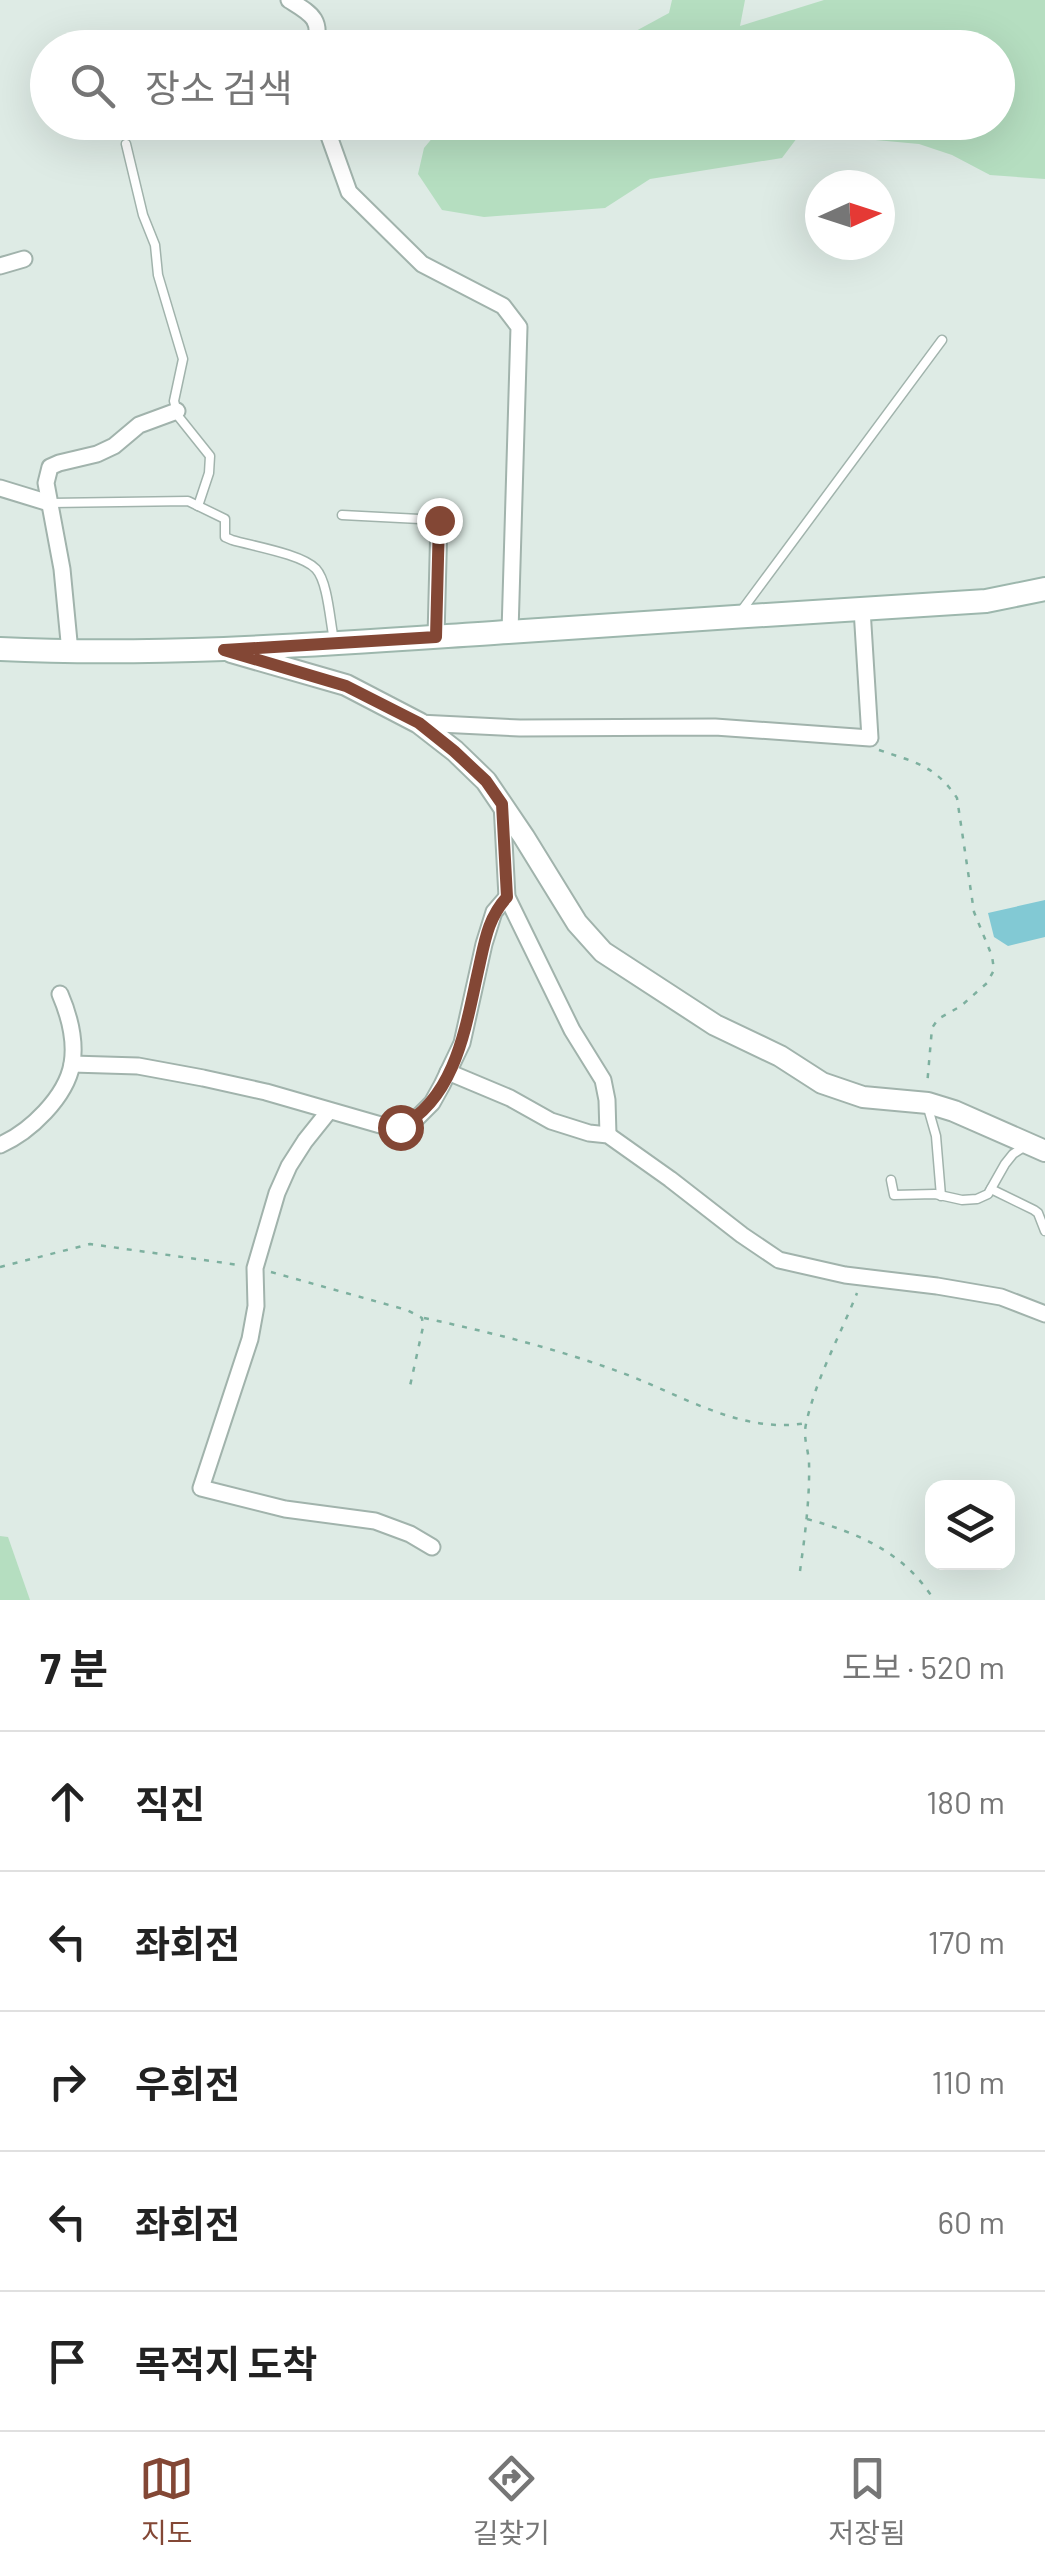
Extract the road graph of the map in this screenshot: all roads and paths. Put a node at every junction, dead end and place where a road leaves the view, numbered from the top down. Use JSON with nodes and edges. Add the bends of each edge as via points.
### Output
{"nodes":[{"id":1,"x":288,"y":0,"type":"edge"},
{"id":2,"x":317,"y":30,"type":"edge"},
{"id":3,"x":330,"y":140,"type":"edge"},
{"id":4,"x":126,"y":144,"type":"dead end"},
{"id":5,"x":24,"y":259,"type":"dead end"},
{"id":6,"x":0,"y":266,"type":"edge"},
{"id":7,"x":942,"y":340,"type":"dead end"},
{"id":8,"x":176,"y":411,"type":"junction"},
{"id":9,"x":0,"y":488,"type":"edge"},
{"id":10,"x":49,"y":502,"type":"junction"},
{"id":11,"x":198,"y":506,"type":"junction"},
{"id":12,"x":342,"y":515,"type":"dead end"},
{"id":13,"x":439,"y":520,"type":"joint"},
{"id":14,"x":1044,"y":593,"type":"edge"},
{"id":15,"x":862,"y":608,"type":"junction"},
{"id":16,"x":736,"y":618,"type":"junction"},
{"id":17,"x":510,"y":632,"type":"junction"},
{"id":18,"x":436,"y":637,"type":"junction"},
{"id":19,"x":335,"y":644,"type":"junction"},
{"id":20,"x":0,"y":649,"type":"edge"},
{"id":21,"x":224,"y":650,"type":"junction"},
{"id":22,"x":70,"y":652,"type":"junction"},
{"id":23,"x":419,"y":723,"type":"junction"},
{"id":24,"x":870,"y":738,"type":"junction"},
{"id":25,"x":502,"y":804,"type":"junction"},
{"id":26,"x":507,"y":897,"type":"junction"},
{"id":27,"x":60,"y":994,"type":"dead end"},
{"id":28,"x":72,"y":1064,"type":"junction"},
{"id":29,"x":448,"y":1072,"type":"junction"},
{"id":30,"x":928,"y":1103,"type":"junction"},
{"id":31,"x":329,"y":1111,"type":"junction"},
{"id":32,"x":608,"y":1135,"type":"junction"},
{"id":33,"x":0,"y":1145,"type":"edge"},
{"id":34,"x":1037,"y":1148,"type":"edge"},
{"id":35,"x":891,"y":1180,"type":"dead end"},
{"id":36,"x":991,"y":1189,"type":"junction"},
{"id":37,"x":941,"y":1196,"type":"junction"},
{"id":38,"x":1045,"y":1231,"type":"edge"},
{"id":39,"x":863,"y":1277,"type":"junction"},
{"id":40,"x":1045,"y":1314,"type":"edge"},
{"id":41,"x":422,"y":1318,"type":"dead end"},
{"id":42,"x":806,"y":1423,"type":"junction"},
{"id":43,"x":806,"y":1518,"type":"junction"},
{"id":44,"x":432,"y":1546,"type":"dead end"},
{"id":45,"x":800,"y":1571,"type":"dead end"},
{"id":46,"x":934,"y":1600,"type":"edge"}],
"edges":[{"from":1,"to":2,"type":"street","via":[[310,12]]},
{"from":3,"to":17,"type":"street","via":[[349,192],[422,264],[502,306],[519,327]]},
{"from":4,"to":8,"type":"lane","via":[[183,359]]},
{"from":5,"to":6,"type":"street"},
{"from":7,"to":16,"type":"lane"},
{"from":8,"to":10,"type":"street","via":[[138,425],[97,454],[50,467]]},
{"from":8,"to":11,"type":"lane","via":[[210,456]]},
{"from":9,"to":10,"type":"street"},
{"from":10,"to":11,"type":"lane"},
{"from":10,"to":22,"type":"street"},
{"from":11,"to":19,"type":"lane","via":[[225,520],[225,536],[232,540],[315,568]]},
{"from":12,"to":13,"type":"lane"},
{"from":13,"to":18,"type":"street"},
{"from":14,"to":15,"type":"main road"},
{"from":15,"to":16,"type":"main road"},
{"from":15,"to":24,"type":"street"},
{"from":16,"to":17,"type":"main road"},
{"from":17,"to":18,"type":"main road"},
{"from":18,"to":19,"type":"main road"},
{"from":19,"to":21,"type":"main road"},
{"from":20,"to":22,"type":"main road"},
{"from":21,"to":22,"type":"main road"},
{"from":21,"to":23,"type":"street","via":[[346,686]]},
{"from":23,"to":24,"type":"street"},
{"from":23,"to":25,"type":"street","via":[[486,781]]},
{"from":24,"to":30,"type":"path","via":[[874,749],[925,765],[957,798],[974,912],[992,956],[987,983],[932,1028]]},
{"from":25,"to":26,"type":"street"},
{"from":25,"to":30,"type":"street","via":[[577,923],[603,952],[715,1025],[822,1083],[864,1097]]},
{"from":26,"to":29,"type":"street","via":[[494,912],[462,1043]]},
{"from":26,"to":32,"type":"street","via":[[603,1080]]},
{"from":27,"to":28,"type":"street","via":[[69,1015]]},
{"from":28,"to":31,"type":"street","via":[[138,1066]]},
{"from":28,"to":33,"type":"street","via":[[48,1106]]},
{"from":29,"to":31,"type":"street","via":[[432,1102],[400,1127]]},
{"from":29,"to":32,"type":"street","via":[[551,1121]]},
{"from":30,"to":34,"type":"street"},
{"from":30,"to":37,"type":"lane"},
{"from":31,"to":44,"type":"street","via":[[276,1194],[255,1268],[250,1340],[202,1488],[285,1509],[376,1521]]},
{"from":32,"to":39,"type":"street","via":[[779,1260]]},
{"from":34,"to":36,"type":"lane","via":[[1014,1154]]},
{"from":35,"to":37,"type":"lane","via":[[894,1195]]},
{"from":36,"to":37,"type":"lane","via":[[976,1200]]},
{"from":36,"to":38,"type":"lane","via":[[1038,1213]]},
{"from":39,"to":40,"type":"street","via":[[1001,1297]]},
{"from":39,"to":42,"type":"path"},
{"from":41,"to":42,"type":"path","via":[[616,1370],[716,1412],[769,1426]]},
{"from":42,"to":43,"type":"path"},
{"from":43,"to":45,"type":"path"},
{"from":43,"to":46,"type":"path","via":[[892,1554]]}]}
